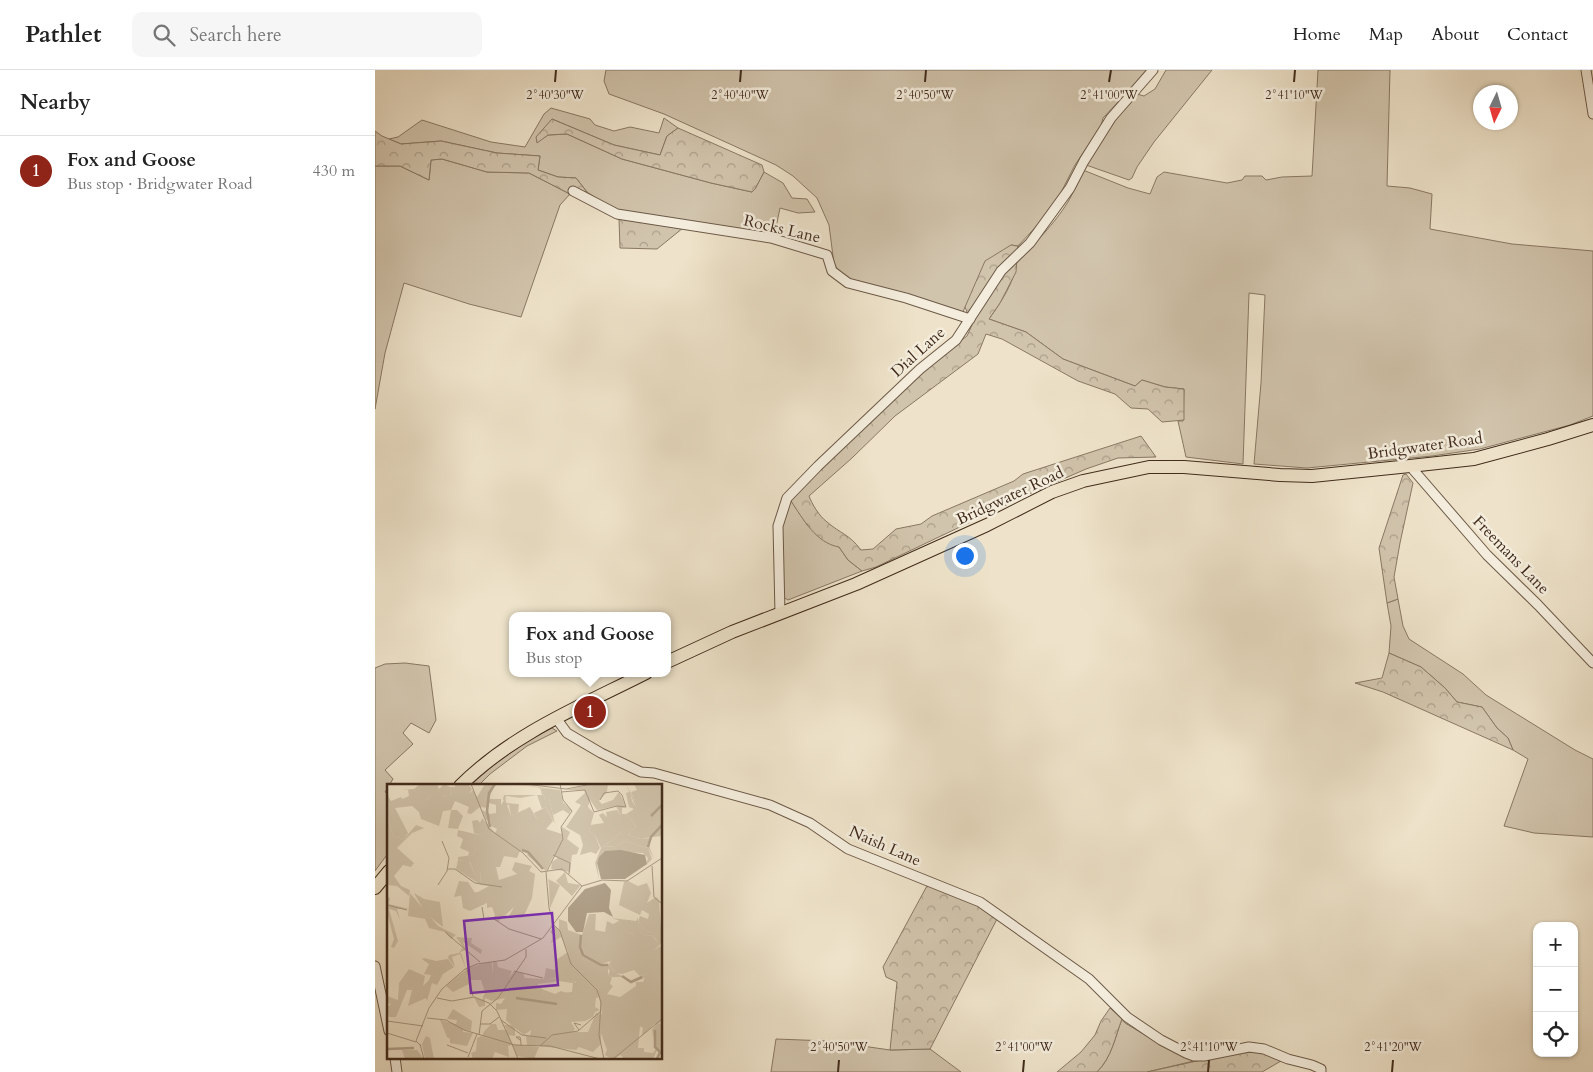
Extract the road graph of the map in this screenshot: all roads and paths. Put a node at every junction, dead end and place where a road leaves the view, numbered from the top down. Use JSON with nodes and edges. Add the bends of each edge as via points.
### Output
{"nodes":[{"id":1,"x":1153,"y":70,"type":"edge"},
{"id":2,"x":1586,"y":70,"type":"edge"},
{"id":3,"x":1593,"y":114,"type":"edge"},
{"id":4,"x":573,"y":191,"type":"dead end"},
{"id":5,"x":970,"y":318,"type":"junction"},
{"id":6,"x":1593,"y":424,"type":"edge"},
{"id":7,"x":1410,"y":466,"type":"junction"},
{"id":8,"x":780,"y":614,"type":"junction"},
{"id":9,"x":671,"y":660,"type":"edge"},
{"id":10,"x":1593,"y":663,"type":"edge"},
{"id":11,"x":638,"y":677,"type":"edge"},
{"id":12,"x":556,"y":718,"type":"junction"},
{"id":13,"x":462,"y":784,"type":"edge"},
{"id":14,"x":387,"y":873,"type":"edge"},
{"id":15,"x":375,"y":888,"type":"edge"},
{"id":16,"x":375,"y":966,"type":"edge"},
{"id":17,"x":387,"y":1022,"type":"edge"},
{"id":18,"x":1321,"y":1072,"type":"edge"}],
"edges":[{"from":1,"to":5,"type":"street","name":"Dial Lane","via":[[1111,118],[1070,188],[1030,243],[1001,271]]},
{"from":2,"to":3,"type":"street"},
{"from":4,"to":5,"type":"street","name":"Rocks Lane","via":[[617,214],[771,238],[827,255],[832,271],[848,283]]},
{"from":5,"to":8,"type":"street","name":"Dial Lane","via":[[956,340],[913,376],[787,498],[778,526]]},
{"from":6,"to":7,"type":"highway","name":"Bridgwater Road","via":[[1474,459]]},
{"from":7,"to":8,"type":"highway","name":"Bridgwater Road","via":[[1312,476],[1184,467],[1149,467],[1114,473],[1052,492],[970,533]]},
{"from":7,"to":10,"type":"street","name":"Freemans Lane","via":[[1487,555]]},
{"from":8,"to":9,"type":"highway","name":"Bridgwater Road"},
{"from":11,"to":12,"type":"highway"},
{"from":12,"to":13,"type":"highway","via":[[504,748]]},
{"from":12,"to":18,"type":"street","name":"Naish Lane","via":[[567,733],[641,772],[770,805],[810,823],[848,849],[980,902],[1089,979],[1127,1017],[1186,1054],[1204,1056],[1249,1047],[1312,1065]]},
{"from":14,"to":15,"type":"highway"},
{"from":16,"to":17,"type":"street"}]}
